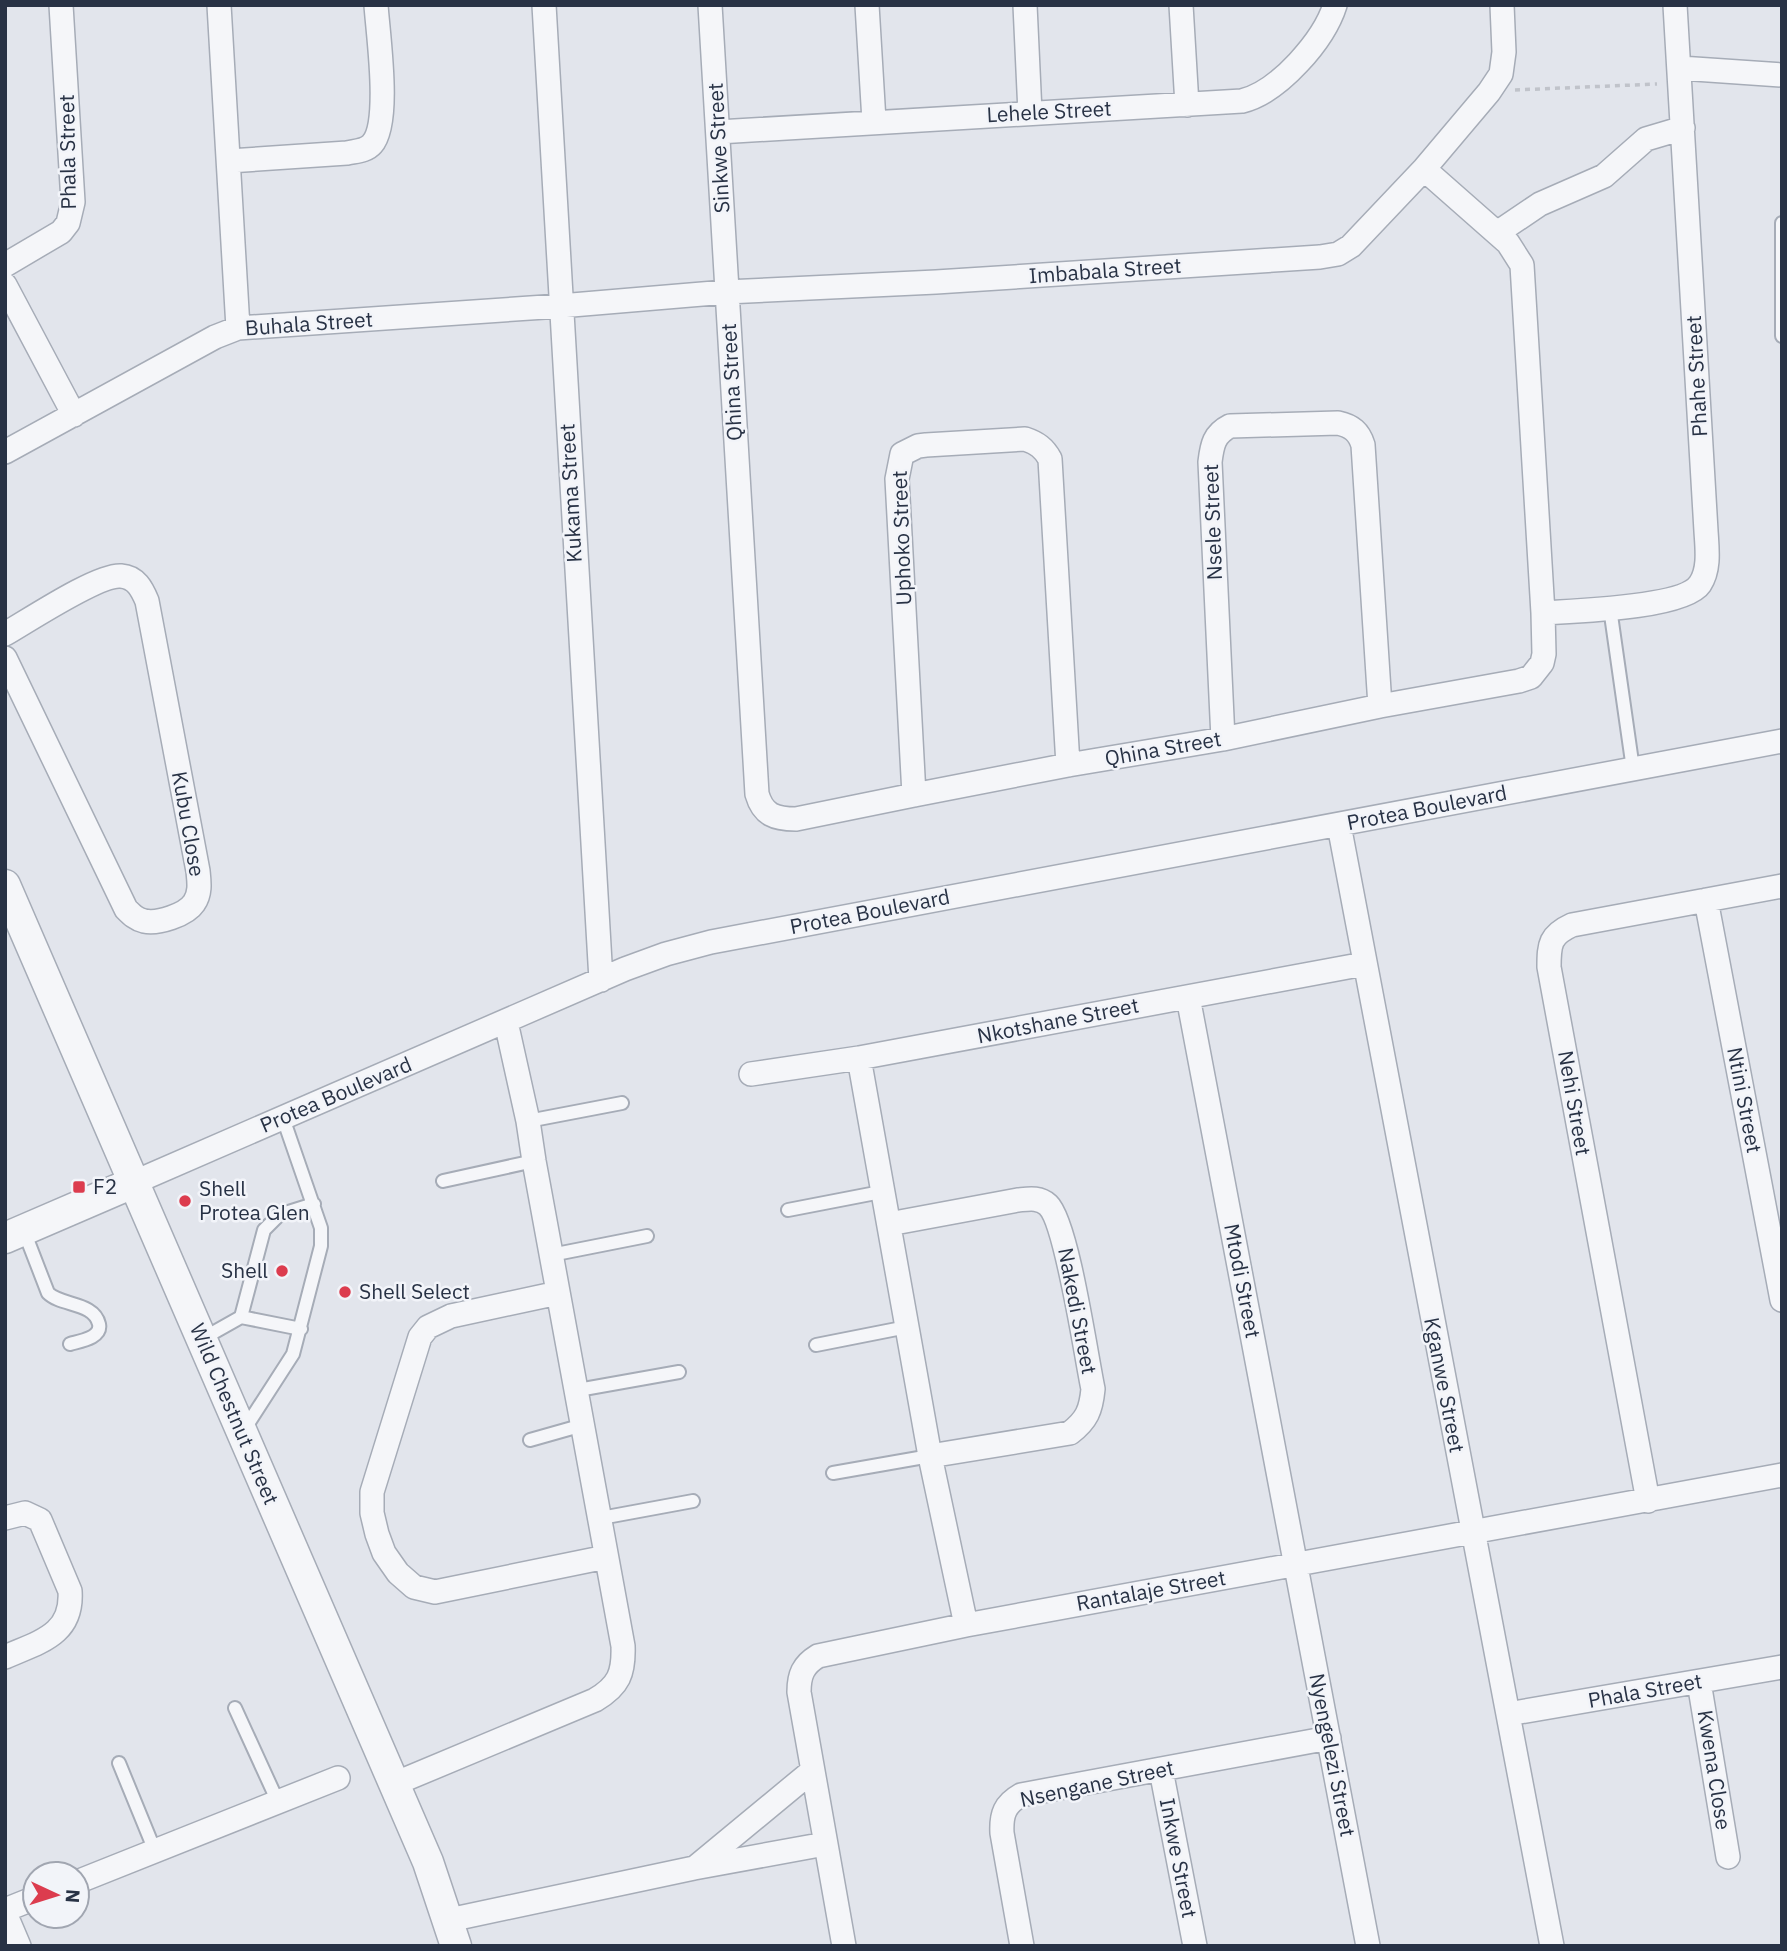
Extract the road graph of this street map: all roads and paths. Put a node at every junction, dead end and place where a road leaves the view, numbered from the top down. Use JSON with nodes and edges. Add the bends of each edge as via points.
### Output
{"nodes":[{"id":1,"x":61,"y":5,"type":"edge"},
{"id":2,"x":219,"y":5,"type":"edge"},
{"id":3,"x":376,"y":5,"type":"edge"},
{"id":4,"x":544,"y":5,"type":"edge"},
{"id":5,"x":710,"y":5,"type":"edge"},
{"id":6,"x":867,"y":5,"type":"edge"},
{"id":7,"x":1025,"y":5,"type":"edge"},
{"id":8,"x":1181,"y":5,"type":"edge"},
{"id":9,"x":1335,"y":5,"type":"edge"},
{"id":10,"x":1502,"y":5,"type":"edge"},
{"id":11,"x":1675,"y":5,"type":"edge"},
{"id":12,"x":1782,"y":75,"type":"edge"},
{"id":13,"x":1680,"y":76,"type":"junction"},
{"id":14,"x":1489,"y":92,"type":"junction"},
{"id":15,"x":1187,"y":105,"type":"junction"},
{"id":16,"x":1030,"y":113,"type":"junction"},
{"id":17,"x":874,"y":121,"type":"junction"},
{"id":18,"x":1683,"y":128,"type":"junction"},
{"id":19,"x":719,"y":132,"type":"junction"},
{"id":20,"x":229,"y":161,"type":"junction"},
{"id":21,"x":1424,"y":169,"type":"junction"},
{"id":22,"x":1782,"y":223,"type":"edge"},
{"id":23,"x":1497,"y":233,"type":"junction"},
{"id":24,"x":5,"y":265,"type":"edge"},
{"id":25,"x":5,"y":285,"type":"edge"},
{"id":26,"x":726,"y":292,"type":"junction"},
{"id":27,"x":560,"y":306,"type":"junction"},
{"id":28,"x":238,"y":328,"type":"junction"},
{"id":29,"x":1782,"y":336,"type":"edge"},
{"id":30,"x":74,"y":415,"type":"junction"},
{"id":31,"x":5,"y":452,"type":"edge"},
{"id":32,"x":1610,"y":608,"type":"junction"},
{"id":33,"x":1543,"y":613,"type":"junction"},
{"id":34,"x":5,"y":634,"type":"edge"},
{"id":35,"x":5,"y":658,"type":"edge"},
{"id":36,"x":1380,"y":706,"type":"junction"},
{"id":37,"x":1223,"y":739,"type":"junction"},
{"id":38,"x":1782,"y":741,"type":"edge"},
{"id":39,"x":1068,"y":765,"type":"junction"},
{"id":40,"x":1633,"y":769,"type":"junction"},
{"id":41,"x":914,"y":794,"type":"junction"},
{"id":42,"x":1339,"y":825,"type":"junction"},
{"id":43,"x":5,"y":885,"type":"edge"},
{"id":44,"x":1782,"y":886,"type":"edge"},
{"id":45,"x":1706,"y":900,"type":"junction"},
{"id":46,"x":1364,"y":964,"type":"junction"},
{"id":47,"x":601,"y":980,"type":"junction"},
{"id":48,"x":1188,"y":997,"type":"junction"},
{"id":49,"x":506,"y":1022,"type":"junction"},
{"id":50,"x":859,"y":1058,"type":"junction"},
{"id":51,"x":751,"y":1074,"type":"dead end"},
{"id":52,"x":622,"y":1103,"type":"dead end"},
{"id":53,"x":283,"y":1118,"type":"junction"},
{"id":54,"x":528,"y":1121,"type":"junction"},
{"id":55,"x":534,"y":1161,"type":"junction"},
{"id":56,"x":443,"y":1181,"type":"dead end"},
{"id":57,"x":135,"y":1182,"type":"junction"},
{"id":58,"x":881,"y":1192,"type":"junction"},
{"id":59,"x":314,"y":1204,"type":"junction"},
{"id":60,"x":788,"y":1210,"type":"dead end"},
{"id":61,"x":889,"y":1224,"type":"junction"},
{"id":62,"x":14,"y":1234,"type":"edge"},
{"id":63,"x":646,"y":1236,"type":"dead end"},
{"id":64,"x":551,"y":1255,"type":"junction"},
{"id":65,"x":558,"y":1293,"type":"junction"},
{"id":66,"x":1782,"y":1300,"type":"edge"},
{"id":67,"x":241,"y":1317,"type":"junction"},
{"id":68,"x":907,"y":1327,"type":"junction"},
{"id":69,"x":301,"y":1329,"type":"junction"},
{"id":70,"x":202,"y":1339,"type":"junction"},
{"id":71,"x":70,"y":1344,"type":"dead end"},
{"id":72,"x":816,"y":1345,"type":"dead end"},
{"id":73,"x":678,"y":1372,"type":"dead end"},
{"id":74,"x":578,"y":1390,"type":"junction"},
{"id":75,"x":583,"y":1425,"type":"junction"},
{"id":76,"x":242,"y":1433,"type":"junction"},
{"id":77,"x":530,"y":1440,"type":"dead end"},
{"id":78,"x":930,"y":1456,"type":"junction"},
{"id":79,"x":833,"y":1473,"type":"dead end"},
{"id":80,"x":1782,"y":1475,"type":"edge"},
{"id":81,"x":693,"y":1501,"type":"dead end"},
{"id":82,"x":1648,"y":1502,"type":"junction"},
{"id":83,"x":5,"y":1518,"type":"edge"},
{"id":84,"x":601,"y":1518,"type":"junction"},
{"id":85,"x":1472,"y":1532,"type":"junction"},
{"id":86,"x":606,"y":1557,"type":"junction"},
{"id":87,"x":1296,"y":1564,"type":"junction"},
{"id":88,"x":966,"y":1625,"type":"junction"},
{"id":89,"x":5,"y":1657,"type":"edge"},
{"id":90,"x":1782,"y":1667,"type":"edge"},
{"id":91,"x":1699,"y":1682,"type":"junction"},
{"id":92,"x":235,"y":1708,"type":"dead end"},
{"id":93,"x":1508,"y":1714,"type":"junction"},
{"id":94,"x":1329,"y":1738,"type":"junction"},
{"id":95,"x":119,"y":1763,"type":"dead end"},
{"id":96,"x":1161,"y":1770,"type":"junction"},
{"id":97,"x":812,"y":1771,"type":"junction"},
{"id":98,"x":338,"y":1778,"type":"dead end"},
{"id":99,"x":394,"y":1784,"type":"junction"},
{"id":100,"x":278,"y":1802,"type":"junction"},
{"id":101,"x":825,"y":1843,"type":"junction"},
{"id":102,"x":155,"y":1851,"type":"junction"},
{"id":103,"x":1728,"y":1857,"type":"dead end"},
{"id":104,"x":694,"y":1868,"type":"junction"},
{"id":105,"x":91,"y":1876,"type":"edge"},
{"id":106,"x":5,"y":1911,"type":"edge"},
{"id":107,"x":452,"y":1933,"type":"edge"},
{"id":108,"x":18,"y":1946,"type":"edge"},
{"id":109,"x":844,"y":1946,"type":"edge"},
{"id":110,"x":1022,"y":1946,"type":"edge"},
{"id":111,"x":1195,"y":1946,"type":"edge"},
{"id":112,"x":1368,"y":1946,"type":"edge"},
{"id":113,"x":1552,"y":1946,"type":"edge"}],
"edges":[{"from":1,"to":24,"type":"street","name":"Phala Street","via":[[71,215],[61,232]]},
{"from":2,"to":20,"type":"street"},
{"from":3,"to":20,"type":"street","via":[[383,108],[373,143],[347,153]]},
{"from":4,"to":27,"type":"street","name":"Kukama Street"},
{"from":5,"to":19,"type":"street","name":"Sinkwe Street"},
{"from":6,"to":17,"type":"street"},
{"from":7,"to":16,"type":"street"},
{"from":8,"to":15,"type":"street"},
{"from":9,"to":15,"type":"street","name":"Lehele Street","via":[[1300,60],[1262,94],[1242,101]]},
{"from":10,"to":14,"type":"street","name":"Imbabala Street","via":[[1504,63]]},
{"from":11,"to":13,"type":"street","name":"Phahe Street"},
{"from":12,"to":13,"type":"street"},
{"from":13,"to":14,"type":"path"},
{"from":13,"to":18,"type":"street","name":"Phahe Street"},
{"from":14,"to":21,"type":"street","name":"Imbabala Street"},
{"from":15,"to":16,"type":"street","name":"Lehele Street"},
{"from":16,"to":17,"type":"street","name":"Lehele Street"},
{"from":17,"to":19,"type":"street","name":"Lehele Street"},
{"from":18,"to":23,"type":"street","via":[[1646,139],[1604,176],[1540,204]]},
{"from":18,"to":32,"type":"street","name":"Phahe Street","via":[[1707,560],[1699,587],[1689,593]]},
{"from":19,"to":26,"type":"street","name":"Sinkwe Street"},
{"from":20,"to":28,"type":"street"},
{"from":21,"to":23,"type":"street","name":"Qhina Street"},
{"from":21,"to":26,"type":"street","name":"Imbabala Street","via":[[1338,254]]},
{"from":22,"to":29,"type":"lane"},
{"from":23,"to":33,"type":"street","name":"Qhina Street","via":[[1517,254],[1524,279]]},
{"from":25,"to":30,"type":"street"},
{"from":26,"to":27,"type":"street","name":"Imbabala Street"},
{"from":26,"to":41,"type":"street","name":"Qhina Street","via":[[760,804],[768,815],[796,819]]},
{"from":27,"to":28,"type":"street","name":"Buhala Street"},
{"from":27,"to":47,"type":"street","name":"Kukama Street"},
{"from":28,"to":30,"type":"street","name":"Buhala Street"},
{"from":30,"to":31,"type":"street","name":"Buhala Street"},
{"from":32,"to":33,"type":"street","name":"Phahe Street"},
{"from":32,"to":40,"type":"lane"},
{"from":33,"to":36,"type":"street","name":"Qhina Street","via":[[1544,654],[1531,677]]},
{"from":34,"to":35,"type":"street","name":"Kubu Close","via":[[110,577],[131,579],[141,587],[198,871],[197,897],[185,911],[151,922],[133,917],[126,909]]},
{"from":36,"to":37,"type":"street","name":"Qhina Street"},
{"from":36,"to":37,"type":"street","name":"Nsele Street","via":[[1360,436],[1338,423],[1230,426],[1218,434],[1210,461]]},
{"from":37,"to":39,"type":"street","name":"Qhina Street"},
{"from":38,"to":40,"type":"street","name":"Protea Boulevard"},
{"from":39,"to":41,"type":"street","name":"Qhina Street"},
{"from":39,"to":41,"type":"street","name":"Uphoko Street","via":[[1046,450],[1025,439],[918,446],[902,454],[897,479]]},
{"from":40,"to":42,"type":"street","name":"Protea Boulevard"},
{"from":42,"to":46,"type":"street","name":"Kganwe Street"},
{"from":42,"to":47,"type":"street","name":"Protea Boulevard","via":[[711,942]]},
{"from":43,"to":57,"type":"street","name":"Wild Chestnut Street"},
{"from":44,"to":45,"type":"street","name":"Nehi Street"},
{"from":45,"to":66,"type":"street","name":"Ntini Street"},
{"from":45,"to":82,"type":"street","name":"Nehi Street","via":[[1572,925],[1553,938],[1549,950]]},
{"from":46,"to":48,"type":"street","name":"Nkotshane Street"},
{"from":46,"to":85,"type":"street","name":"Kganwe Street"},
{"from":47,"to":49,"type":"street","name":"Protea Boulevard"},
{"from":48,"to":50,"type":"street","name":"Nkotshane Street"},
{"from":48,"to":87,"type":"street","name":"Mtodi Street"},
{"from":49,"to":53,"type":"street","name":"Protea Boulevard"},
{"from":49,"to":54,"type":"street"},
{"from":50,"to":51,"type":"street","name":"Nkotshane Street"},
{"from":50,"to":58,"type":"street"},
{"from":52,"to":54,"type":"lane"},
{"from":53,"to":57,"type":"street","name":"Protea Boulevard"},
{"from":53,"to":59,"type":"lane"},
{"from":54,"to":55,"type":"street"},
{"from":55,"to":56,"type":"lane"},
{"from":55,"to":64,"type":"street"},
{"from":57,"to":62,"type":"street","name":"Protea Boulevard"},
{"from":57,"to":70,"type":"street","name":"Wild Chestnut Street"},
{"from":58,"to":60,"type":"lane"},
{"from":58,"to":61,"type":"street"},
{"from":59,"to":67,"type":"lane","via":[[279,1215],[264,1230]]},
{"from":59,"to":69,"type":"lane","via":[[321,1246]]},
{"from":61,"to":68,"type":"street"},
{"from":61,"to":78,"type":"street","name":"Nakedi Street","via":[[1031,1198],[1047,1204],[1065,1243],[1093,1389],[1087,1418],[1070,1433]]},
{"from":62,"to":71,"type":"lane","via":[[48,1293],[93,1313],[99,1323],[96,1335]]},
{"from":63,"to":64,"type":"lane"},
{"from":64,"to":65,"type":"street"},
{"from":65,"to":74,"type":"street"},
{"from":65,"to":86,"type":"street","via":[[450,1316],[428,1327],[378,1466],[372,1513],[384,1553],[398,1573],[427,1591]]},
{"from":67,"to":69,"type":"lane"},
{"from":67,"to":70,"type":"lane"},
{"from":68,"to":72,"type":"lane"},
{"from":68,"to":78,"type":"street"},
{"from":69,"to":76,"type":"lane","via":[[293,1354]]},
{"from":70,"to":76,"type":"street","name":"Wild Chestnut Street"},
{"from":73,"to":74,"type":"lane"},
{"from":74,"to":75,"type":"street"},
{"from":75,"to":77,"type":"lane"},
{"from":75,"to":84,"type":"street"},
{"from":76,"to":99,"type":"street","name":"Wild Chestnut Street"},
{"from":78,"to":79,"type":"lane"},
{"from":78,"to":88,"type":"street"},
{"from":80,"to":82,"type":"street","name":"Rantalaje Street"},
{"from":81,"to":84,"type":"lane"},
{"from":82,"to":85,"type":"street","name":"Rantalaje Street"},
{"from":83,"to":89,"type":"street","via":[[25,1513],[40,1520],[71,1602],[64,1623],[54,1634]]},
{"from":84,"to":86,"type":"street"},
{"from":85,"to":87,"type":"street","name":"Rantalaje Street"},
{"from":85,"to":93,"type":"street","name":"Kganwe Street"},
{"from":86,"to":99,"type":"street","via":[[623,1646],[622,1672],[615,1685],[594,1700]]},
{"from":87,"to":88,"type":"street","name":"Rantalaje Street"},
{"from":87,"to":94,"type":"street","name":"Nyengelezi Street"},
{"from":88,"to":97,"type":"street","name":"Rantalaje Street","via":[[832,1651],[811,1660],[799,1679],[799,1692]]},
{"from":90,"to":91,"type":"street","name":"Phala Street"},
{"from":91,"to":93,"type":"street","name":"Phala Street"},
{"from":91,"to":103,"type":"street","name":"Kwena Close"},
{"from":92,"to":100,"type":"lane"},
{"from":93,"to":113,"type":"street","name":"Kganwe Street"},
{"from":94,"to":96,"type":"street","name":"Nsengane Street"},
{"from":94,"to":112,"type":"street","name":"Nyengelezi Street"},
{"from":95,"to":102,"type":"lane"},
{"from":96,"to":110,"type":"street","name":"Nsengane Street","via":[[1021,1795],[1010,1801],[1001,1820],[1002,1833]]},
{"from":96,"to":111,"type":"street","name":"Inkwe Street"},
{"from":97,"to":101,"type":"street","name":"Rantalaje Street"},
{"from":97,"to":104,"type":"street"},
{"from":98,"to":100,"type":"street"},
{"from":99,"to":107,"type":"street","name":"Wild Chestnut Street"},
{"from":100,"to":102,"type":"street"},
{"from":101,"to":104,"type":"street"},
{"from":101,"to":109,"type":"street","name":"Rantalaje Street"},
{"from":102,"to":105,"type":"street"},
{"from":104,"to":107,"type":"street"},
{"from":106,"to":108,"type":"street"}]}
